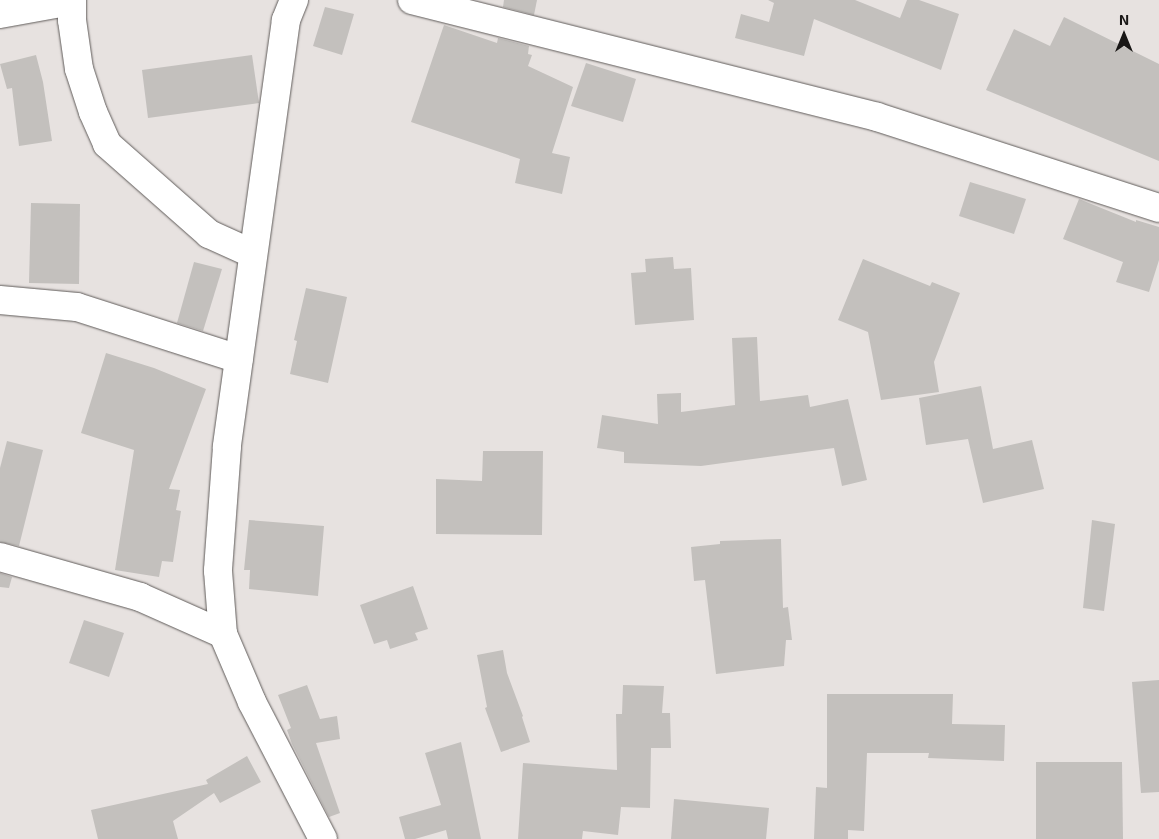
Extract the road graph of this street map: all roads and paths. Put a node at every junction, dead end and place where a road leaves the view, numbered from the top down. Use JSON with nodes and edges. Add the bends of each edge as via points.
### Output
{"nodes":[{"id":1,"x":72,"y":0,"type":"edge"},
{"id":2,"x":294,"y":0,"type":"edge"},
{"id":3,"x":412,"y":0,"type":"edge"},
{"id":4,"x":0,"y":14,"type":"edge"},
{"id":5,"x":1159,"y":208,"type":"edge"},
{"id":6,"x":253,"y":254,"type":"junction"},
{"id":7,"x":0,"y":300,"type":"edge"},
{"id":8,"x":239,"y":359,"type":"junction"},
{"id":9,"x":0,"y":557,"type":"edge"},
{"id":10,"x":223,"y":634,"type":"junction"},
{"id":11,"x":323,"y":839,"type":"edge"}],
"edges":[{"from":1,"to":4,"type":"street"},
{"from":1,"to":6,"type":"street","via":[[79,69],[107,144],[209,234]]},
{"from":2,"to":6,"type":"street","via":[[286,20]]},
{"from":3,"to":5,"type":"street","via":[[876,117]]},
{"from":6,"to":8,"type":"street"},
{"from":7,"to":8,"type":"street","via":[[77,307]]},
{"from":8,"to":10,"type":"street","via":[[227,447],[218,571]]},
{"from":9,"to":10,"type":"street","via":[[140,597]]},
{"from":10,"to":11,"type":"street","via":[[252,702]]}]}
